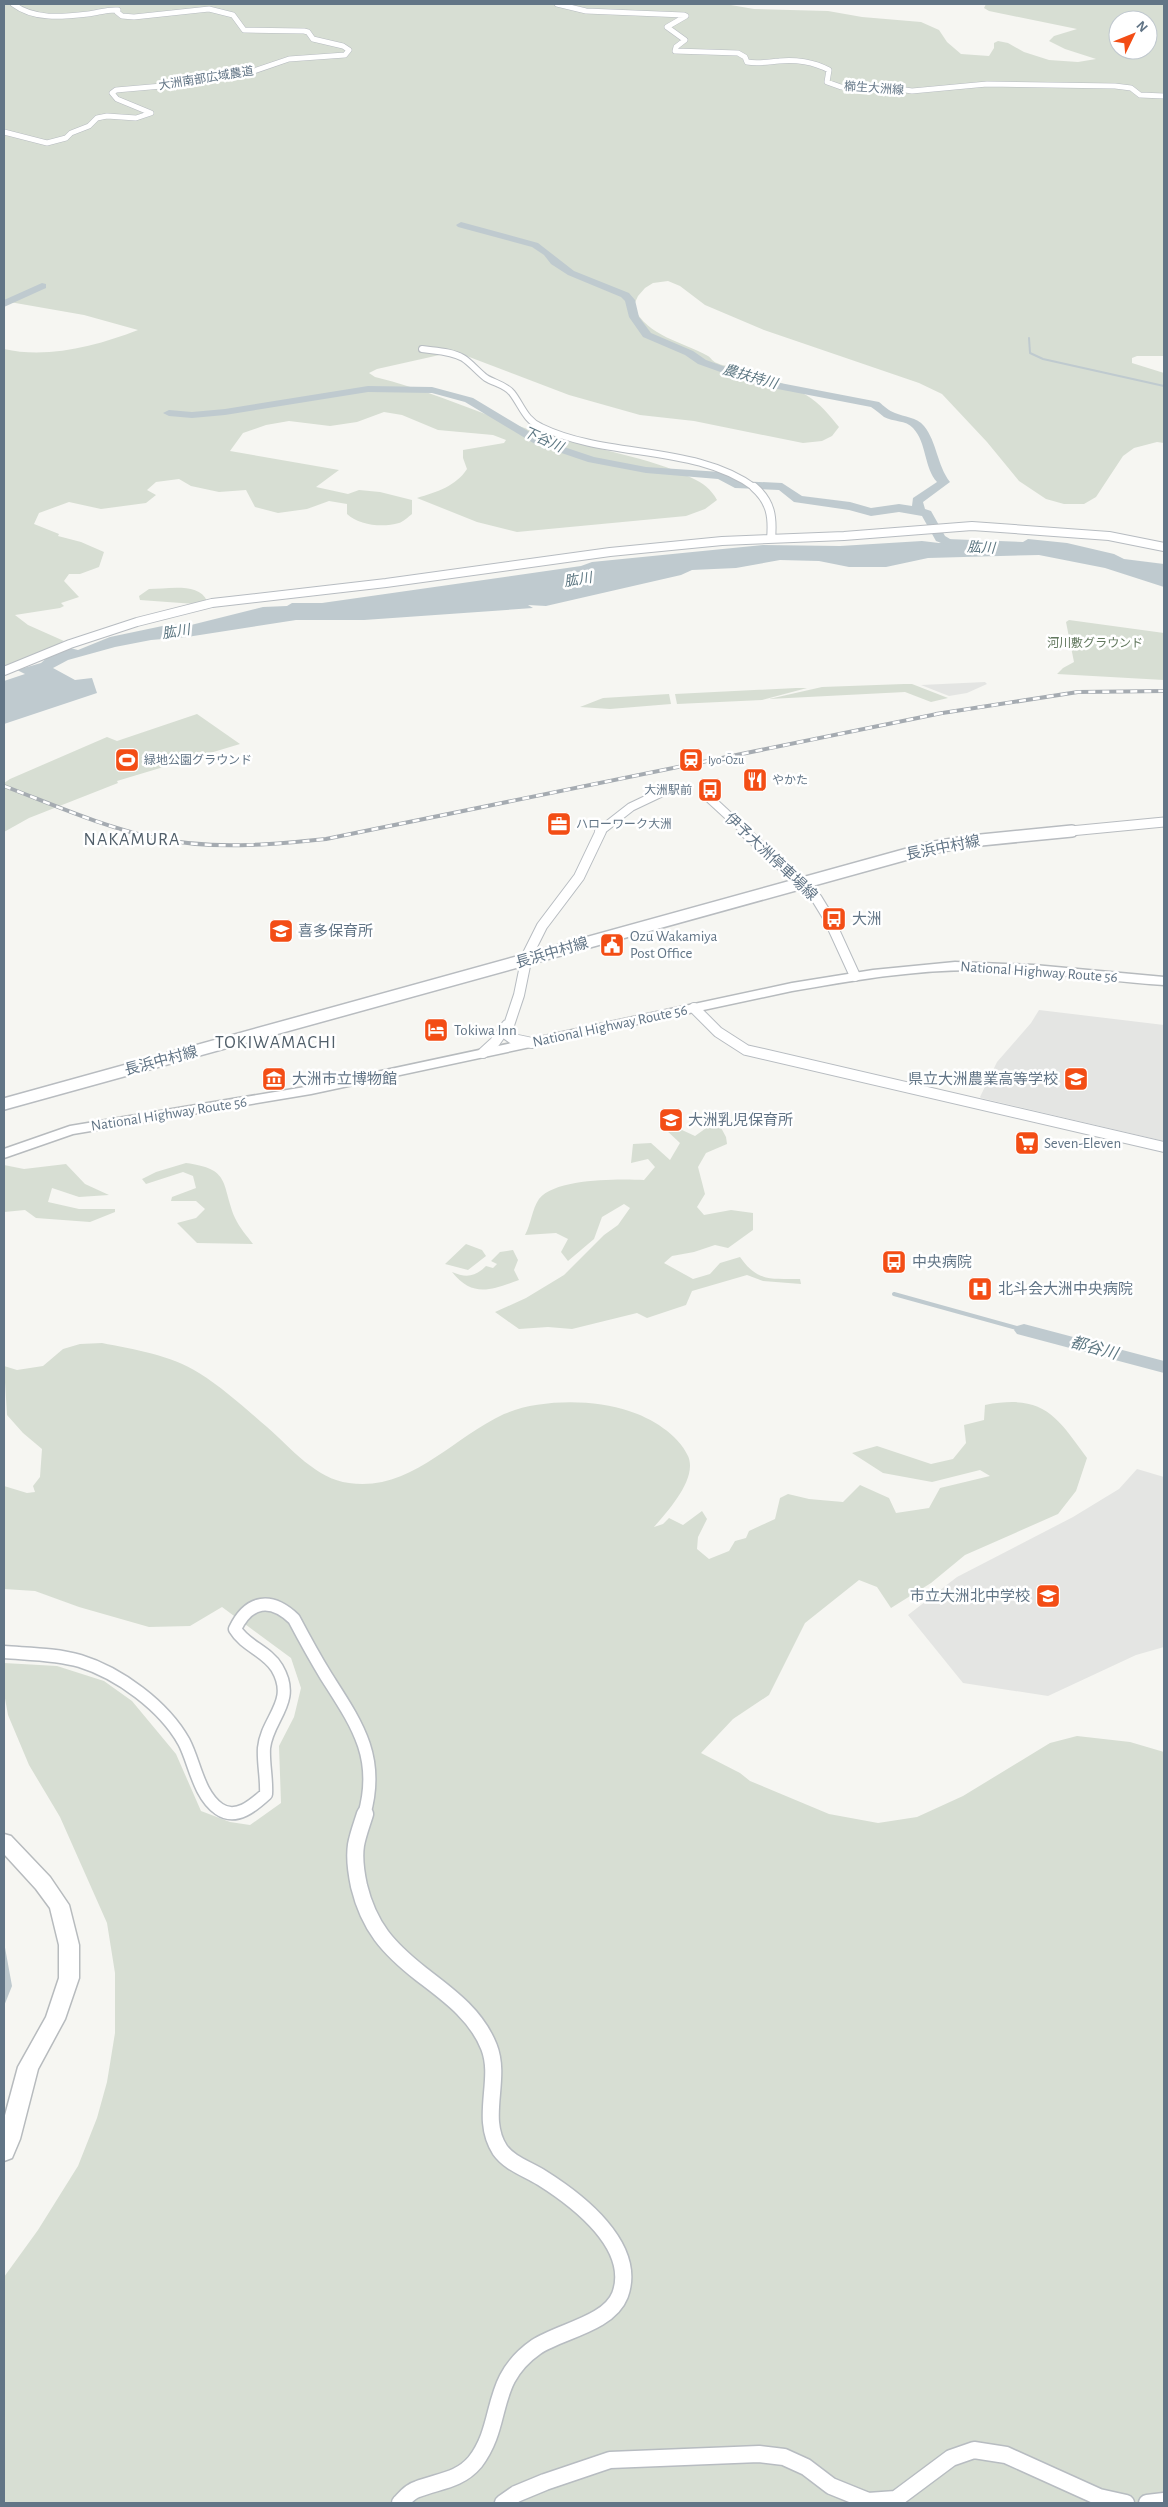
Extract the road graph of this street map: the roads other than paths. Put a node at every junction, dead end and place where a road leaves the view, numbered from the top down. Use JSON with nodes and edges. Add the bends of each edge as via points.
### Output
{"nodes":[{"id":1,"x":13,"y":4,"type":"edge"},
{"id":2,"x":557,"y":4,"type":"edge"},
{"id":3,"x":1164,"y":96,"type":"edge"},
{"id":4,"x":4,"y":132,"type":"edge"},
{"id":5,"x":422,"y":349,"type":"dead end"},
{"id":6,"x":771,"y":539,"type":"junction"},
{"id":7,"x":1164,"y":547,"type":"edge"},
{"id":8,"x":4,"y":672,"type":"edge"},
{"id":9,"x":671,"y":788,"type":"dead end"},
{"id":10,"x":706,"y":796,"type":"dead end"},
{"id":11,"x":1164,"y":822,"type":"edge"},
{"id":12,"x":800,"y":884,"type":"junction"},
{"id":13,"x":526,"y":960,"type":"junction"},
{"id":14,"x":855,"y":976,"type":"junction"},
{"id":15,"x":1164,"y":982,"type":"edge"},
{"id":16,"x":694,"y":1008,"type":"junction"},
{"id":17,"x":508,"y":1024,"type":"junction"},
{"id":18,"x":532,"y":1043,"type":"junction"},
{"id":19,"x":483,"y":1053,"type":"junction"},
{"id":20,"x":4,"y":1104,"type":"edge"},
{"id":21,"x":1164,"y":1147,"type":"edge"},
{"id":22,"x":4,"y":1154,"type":"edge"},
{"id":23,"x":4,"y":1652,"type":"edge"},
{"id":24,"x":4,"y":1842,"type":"edge"},
{"id":25,"x":4,"y":2151,"type":"edge"},
{"id":26,"x":1164,"y":2501,"type":"edge"},
{"id":27,"x":400,"y":2503,"type":"edge"},
{"id":28,"x":503,"y":2503,"type":"edge"},
{"id":29,"x":1126,"y":2503,"type":"edge"},
{"id":30,"x":1147,"y":2503,"type":"edge"}],
"edges":[{"from":1,"to":4,"type":"street","name":"大洲南部広域農道","via":[[22,11],[45,17],[109,9],[118,10],[122,16],[134,17],[209,9],[233,15],[244,30],[304,31],[313,39],[349,50],[345,55],[289,59],[251,72],[222,74],[185,84],[116,90],[112,94],[117,99],[151,113],[136,118],[97,118],[54,142],[40,142]]},
{"from":2,"to":3,"type":"street","name":"櫛生大洲線","via":[[586,12],[684,15],[684,19],[667,27],[685,40],[675,50],[685,53],[738,53],[747,62],[756,64],[787,61],[817,65],[829,70],[827,82],[841,87],[918,91],[987,84],[1107,86]]},
{"from":5,"to":6,"type":"street","via":[[463,358],[486,378],[511,391],[527,418],[540,427],[708,466],[740,478],[768,503],[772,514]]},
{"from":6,"to":7,"type":"street","via":[[943,527],[996,527],[1109,536]]},
{"from":6,"to":8,"type":"street","via":[[610,552],[212,604],[137,622],[70,644]]},
{"from":9,"to":13,"type":"street","via":[[646,798],[597,835],[582,874],[542,926]]},
{"from":10,"to":12,"type":"street","name":"伊予大洲停車場線"},
{"from":11,"to":12,"type":"main road","name":"長浜中村線","via":[[928,848]]},
{"from":12,"to":13,"type":"main road","name":"長浜中村線"},
{"from":12,"to":14,"type":"street","name":"伊予大洲停車場線","via":[[825,910]]},
{"from":13,"to":17,"type":"street","via":[[519,995]]},
{"from":13,"to":20,"type":"main road","name":"長浜中村線"},
{"from":14,"to":15,"type":"highway","name":"National Highway Route 56","via":[[975,966]]},
{"from":14,"to":16,"type":"highway","name":"National Highway Route 56"},
{"from":16,"to":18,"type":"highway","name":"National Highway Route 56"},
{"from":16,"to":21,"type":"street","via":[[714,1030],[746,1050]]},
{"from":17,"to":18,"type":"street","via":[[506,1034]]},
{"from":17,"to":19,"type":"street"},
{"from":18,"to":19,"type":"highway","name":"National Highway Route 56"},
{"from":19,"to":22,"type":"highway","name":"National Highway Route 56","via":[[268,1098],[70,1130]]},
{"from":23,"to":27,"type":"street","via":[[79,1661],[107,1673],[166,1717],[182,1738],[210,1800],[221,1810],[239,1813],[254,1806],[266,1794],[265,1739],[284,1701],[277,1669],[266,1656],[239,1639],[235,1628],[239,1617],[252,1607],[270,1604],[285,1609],[359,1729],[368,1758],[371,1782],[355,1864],[367,1913],[380,1936],[465,2010],[481,2030],[491,2050],[495,2072],[489,2113],[492,2133],[501,2151],[512,2162],[574,2199],[596,2220],[620,2258],[623,2284],[618,2302],[602,2316],[539,2344],[516,2363],[502,2384],[485,2445],[473,2464],[456,2478],[414,2490]]},
{"from":24,"to":25,"type":"highway","via":[[59,1904],[69,1945],[69,1978],[55,2019],[28,2067]]},
{"from":26,"to":30,"type":"street"},
{"from":28,"to":29,"type":"street","via":[[544,2482],[610,2460],[759,2454],[784,2457],[806,2467],[831,2486],[868,2501],[896,2499],[951,2458],[974,2450],[1006,2455],[1099,2497]]}]}
